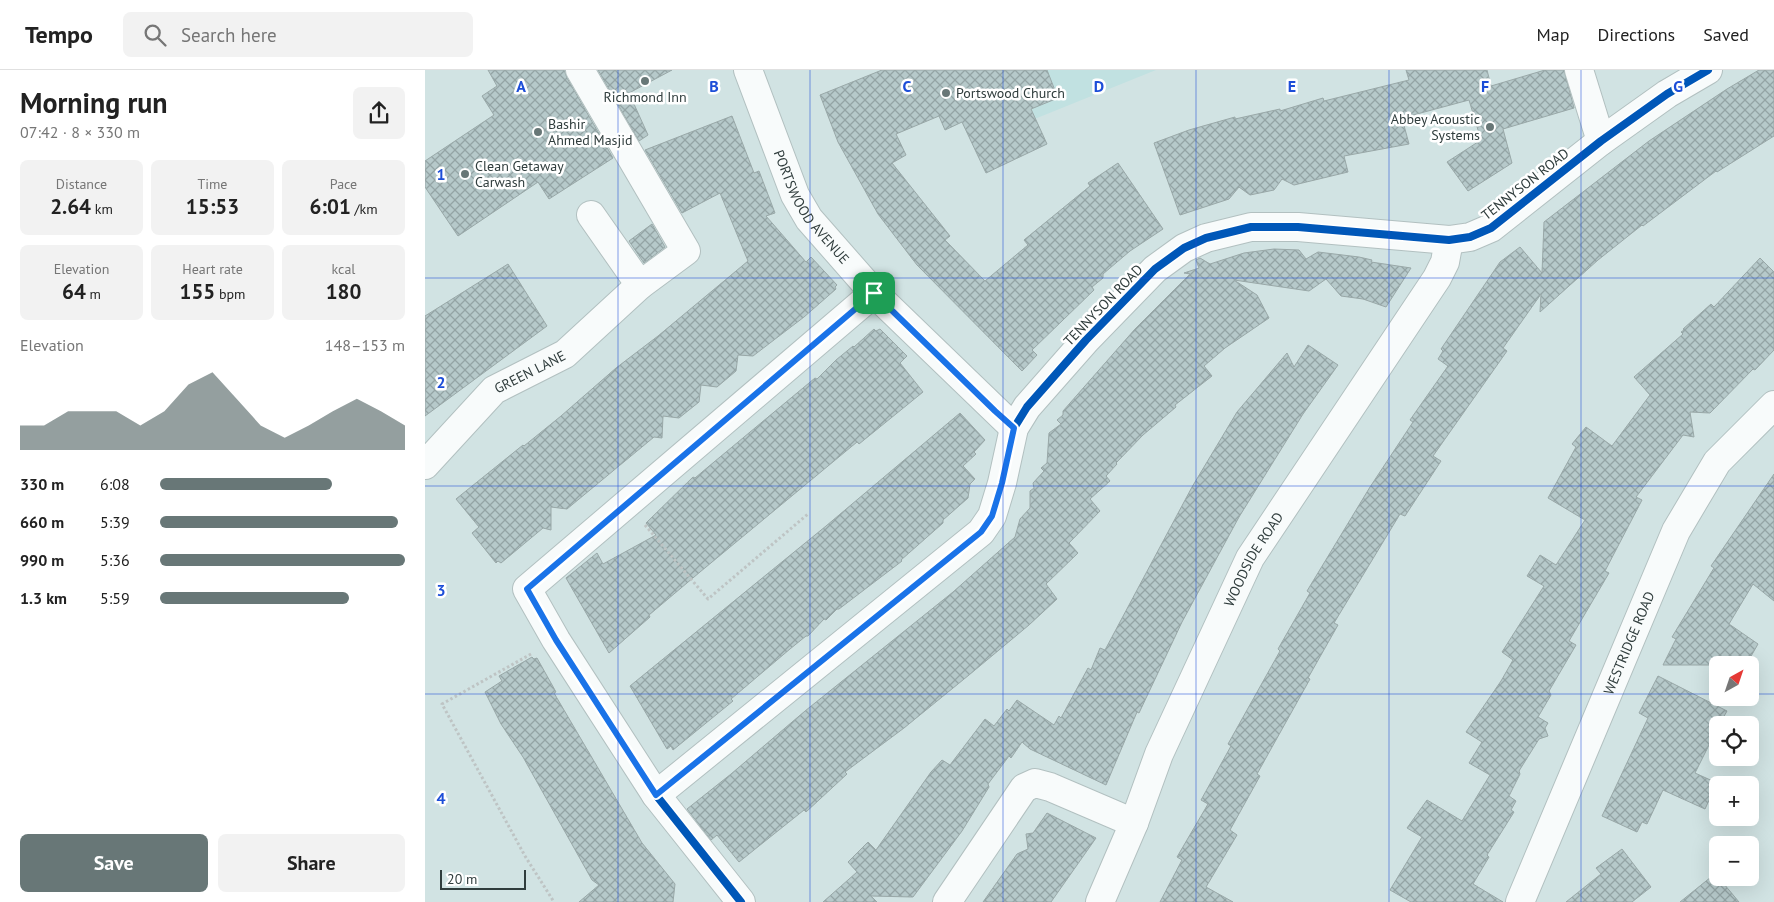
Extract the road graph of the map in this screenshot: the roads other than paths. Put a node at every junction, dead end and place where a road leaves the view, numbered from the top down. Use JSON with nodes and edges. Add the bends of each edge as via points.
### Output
{"nodes":[{"id":1,"x":580,"y":70,"type":"edge"},
{"id":2,"x":748,"y":70,"type":"edge"},
{"id":3,"x":1579,"y":70,"type":"edge"},
{"id":4,"x":1708,"y":70,"type":"edge"},
{"id":5,"x":1601,"y":141,"type":"junction"},
{"id":6,"x":591,"y":214,"type":"dead end"},
{"id":7,"x":1449,"y":240,"type":"junction"},
{"id":8,"x":640,"y":284,"type":"junction"},
{"id":9,"x":874,"y":293,"type":"junction"},
{"id":10,"x":1774,"y":405,"type":"edge"},
{"id":11,"x":1014,"y":428,"type":"junction"},
{"id":12,"x":425,"y":465,"type":"edge"},
{"id":13,"x":656,"y":795,"type":"junction"},
{"id":14,"x":1134,"y":823,"type":"junction"},
{"id":15,"x":741,"y":902,"type":"edge"},
{"id":16,"x":947,"y":902,"type":"edge"},
{"id":17,"x":1100,"y":902,"type":"edge"},
{"id":18,"x":1520,"y":902,"type":"edge"}],
"edges":[{"from":1,"to":8,"type":"street","name":"GREEN LANE","via":[[686,251]]},
{"from":2,"to":9,"type":"street","name":"PORTSWOOD AVENUE","via":[[795,195],[809,219]]},
{"from":3,"to":5,"type":"street"},
{"from":4,"to":5,"type":"street","name":"TENNYSON ROAD","via":[[1667,94]]},
{"from":5,"to":7,"type":"street","name":"TENNYSON ROAD","via":[[1491,228],[1470,238]]},
{"from":6,"to":8,"type":"street"},
{"from":7,"to":11,"type":"street","name":"TENNYSON ROAD","via":[[1298,227],[1251,227],[1206,238],[1184,248],[1155,269],[1086,340],[1027,407]]},
{"from":7,"to":14,"type":"street","name":"WOODSIDE ROAD","via":[[1445,262],[1437,278],[1250,558],[1159,754]]},
{"from":8,"to":12,"type":"street","name":"GREEN LANE","via":[[565,354],[494,390]]},
{"from":9,"to":11,"type":"street","name":"PORTSWOOD AVENUE"},
{"from":9,"to":13,"type":"street","via":[[527,589]]},
{"from":10,"to":18,"type":"street","name":"WESTRIDGE ROAD","via":[[1717,462],[1676,531]]},
{"from":11,"to":13,"type":"street","name":"TENNYSON ROAD","via":[[992,516],[981,532]]},
{"from":13,"to":15,"type":"street"},
{"from":14,"to":16,"type":"street","via":[[1035,783],[1024,788]]},
{"from":14,"to":17,"type":"street","name":"WOODSIDE ROAD"}]}
